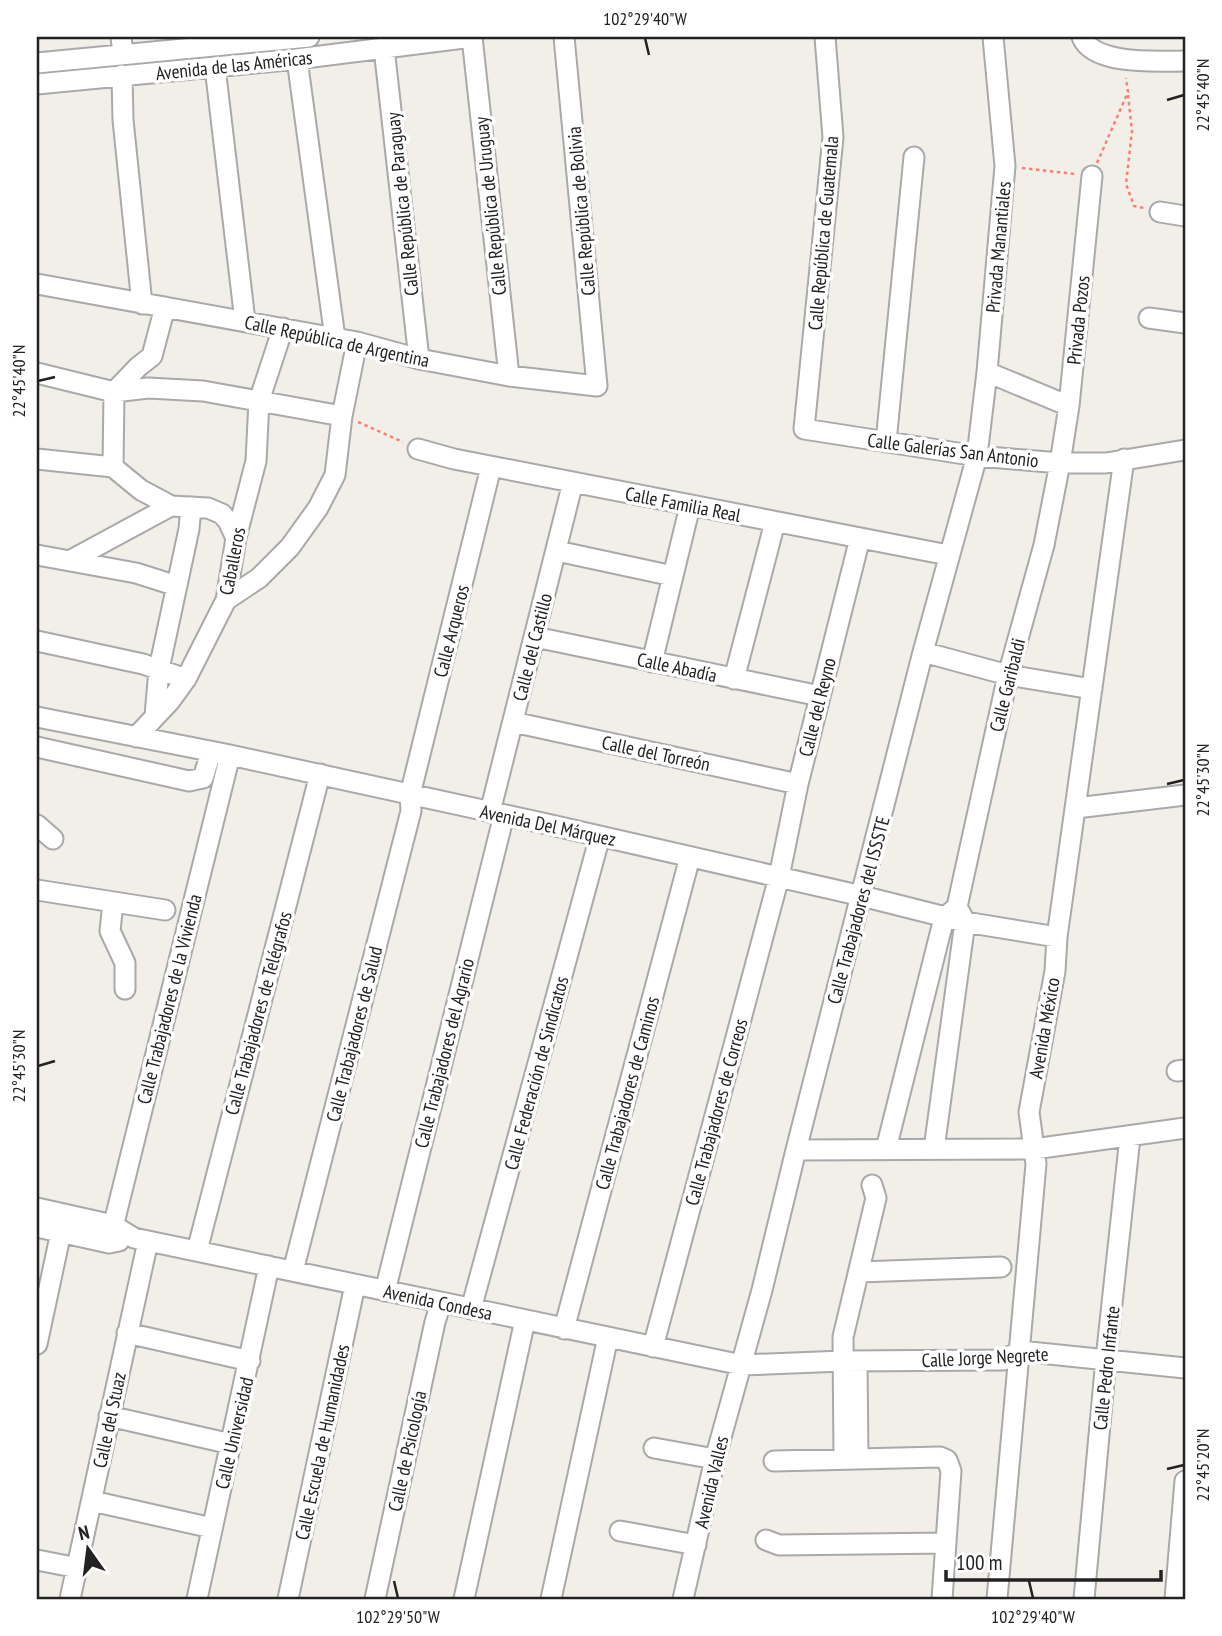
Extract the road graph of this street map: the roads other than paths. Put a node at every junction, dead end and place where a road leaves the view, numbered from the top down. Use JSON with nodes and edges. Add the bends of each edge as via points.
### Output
{"nodes":[{"id":1,"x":472,"y":37,"type":"edge"},
{"id":2,"x":564,"y":37,"type":"edge"},
{"id":3,"x":825,"y":37,"type":"edge"},
{"id":4,"x":993,"y":37,"type":"edge"},
{"id":5,"x":1082,"y":37,"type":"edge"},
{"id":6,"x":295,"y":38,"type":"edge"},
{"id":7,"x":206,"y":42,"type":"edge"},
{"id":8,"x":122,"y":46,"type":"edge"},
{"id":9,"x":384,"y":48,"type":"junction"},
{"id":10,"x":298,"y":59,"type":"junction"},
{"id":11,"x":1185,"y":61,"type":"edge"},
{"id":12,"x":37,"y":63,"type":"edge"},
{"id":13,"x":215,"y":67,"type":"junction"},
{"id":14,"x":122,"y":75,"type":"junction"},
{"id":15,"x":37,"y":84,"type":"edge"},
{"id":16,"x":914,"y":157,"type":"dead end"},
{"id":17,"x":1092,"y":176,"type":"road end"},
{"id":18,"x":1160,"y":212,"type":"road end"},
{"id":19,"x":1185,"y":216,"type":"edge"},
{"id":20,"x":37,"y":284,"type":"edge"},
{"id":21,"x":142,"y":304,"type":"junction"},
{"id":22,"x":165,"y":307,"type":"junction"},
{"id":23,"x":1149,"y":318,"type":"dead end"},
{"id":24,"x":245,"y":321,"type":"junction"},
{"id":25,"x":1185,"y":323,"type":"edge"},
{"id":26,"x":283,"y":328,"type":"junction"},
{"id":27,"x":335,"y":338,"type":"junction"},
{"id":28,"x":357,"y":342,"type":"junction"},
{"id":29,"x":418,"y":359,"type":"junction"},
{"id":30,"x":987,"y":372,"type":"junction"},
{"id":31,"x":37,"y":373,"type":"edge"},
{"id":32,"x":509,"y":376,"type":"junction"},
{"id":33,"x":597,"y":386,"type":"joint"},
{"id":34,"x":114,"y":392,"type":"junction"},
{"id":35,"x":260,"y":401,"type":"junction"},
{"id":36,"x":1069,"y":406,"type":"junction"},
{"id":37,"x":342,"y":416,"type":"junction"},
{"id":38,"x":804,"y":429,"type":"joint"},
{"id":39,"x":886,"y":442,"type":"junction"},
{"id":40,"x":418,"y":449,"type":"road end"},
{"id":41,"x":1185,"y":450,"type":"edge"},
{"id":42,"x":976,"y":456,"type":"junction"},
{"id":43,"x":37,"y":459,"type":"edge"},
{"id":44,"x":1124,"y":459,"type":"junction"},
{"id":45,"x":1060,"y":463,"type":"junction"},
{"id":46,"x":113,"y":467,"type":"junction"},
{"id":47,"x":492,"y":467,"type":"junction"},
{"id":48,"x":573,"y":482,"type":"junction"},
{"id":49,"x":246,"y":497,"type":"junction"},
{"id":50,"x":690,"y":506,"type":"junction"},
{"id":51,"x":190,"y":507,"type":"junction"},
{"id":52,"x":775,"y":522,"type":"junction"},
{"id":53,"x":236,"y":538,"type":"junction"},
{"id":54,"x":860,"y":538,"type":"junction"},
{"id":55,"x":557,"y":551,"type":"junction"},
{"id":56,"x":37,"y":555,"type":"edge"},
{"id":57,"x":948,"y":555,"type":"junction"},
{"id":58,"x":71,"y":560,"type":"junction"},
{"id":59,"x":673,"y":576,"type":"junction"},
{"id":60,"x":177,"y":586,"type":"junction"},
{"id":61,"x":226,"y":600,"type":"junction"},
{"id":62,"x":535,"y":637,"type":"junction"},
{"id":63,"x":37,"y":641,"type":"edge"},
{"id":64,"x":923,"y":652,"type":"junction"},
{"id":65,"x":652,"y":662,"type":"junction"},
{"id":66,"x":159,"y":669,"type":"junction"},
{"id":67,"x":1008,"y":675,"type":"junction"},
{"id":68,"x":186,"y":679,"type":"junction"},
{"id":69,"x":734,"y":679,"type":"junction"},
{"id":70,"x":1092,"y":689,"type":"junction"},
{"id":71,"x":820,"y":696,"type":"junction"},
{"id":72,"x":155,"y":716,"type":"junction"},
{"id":73,"x":37,"y":717,"type":"edge"},
{"id":74,"x":513,"y":722,"type":"junction"},
{"id":75,"x":136,"y":737,"type":"junction"},
{"id":76,"x":37,"y":747,"type":"edge"},
{"id":77,"x":220,"y":753,"type":"junction"},
{"id":78,"x":320,"y":774,"type":"junction"},
{"id":79,"x":799,"y":784,"type":"junction"},
{"id":80,"x":410,"y":795,"type":"junction"},
{"id":81,"x":1185,"y":795,"type":"edge"},
{"id":82,"x":1076,"y":808,"type":"junction"},
{"id":83,"x":497,"y":813,"type":"junction"},
{"id":84,"x":37,"y":825,"type":"edge"},
{"id":85,"x":600,"y":836,"type":"junction"},
{"id":86,"x":52,"y":839,"type":"dead end"},
{"id":87,"x":690,"y":856,"type":"junction"},
{"id":88,"x":779,"y":877,"type":"junction"},
{"id":89,"x":37,"y":890,"type":"edge"},
{"id":90,"x":862,"y":896,"type":"junction"},
{"id":91,"x":113,"y":902,"type":"junction"},
{"id":92,"x":165,"y":910,"type":"dead end"},
{"id":93,"x":955,"y":916,"type":"junction"},
{"id":94,"x":1057,"y":937,"type":"junction"},
{"id":95,"x":125,"y":989,"type":"dead end"},
{"id":96,"x":1185,"y":1128,"type":"edge"},
{"id":97,"x":1130,"y":1137,"type":"junction"},
{"id":98,"x":886,"y":1149,"type":"junction"},
{"id":99,"x":934,"y":1149,"type":"junction"},
{"id":100,"x":1034,"y":1149,"type":"junction"},
{"id":101,"x":796,"y":1150,"type":"junction"},
{"id":102,"x":872,"y":1185,"type":"dead end"},
{"id":103,"x":37,"y":1208,"type":"edge"},
{"id":104,"x":37,"y":1227,"type":"edge"},
{"id":105,"x":61,"y":1232,"type":"junction"},
{"id":106,"x":111,"y":1234,"type":"junction"},
{"id":107,"x":141,"y":1239,"type":"junction"},
{"id":108,"x":197,"y":1251,"type":"junction"},
{"id":109,"x":269,"y":1266,"type":"junction"},
{"id":110,"x":1001,"y":1267,"type":"dead end"},
{"id":111,"x":293,"y":1271,"type":"junction"},
{"id":112,"x":859,"y":1272,"type":"junction"},
{"id":113,"x":355,"y":1285,"type":"junction"},
{"id":114,"x":385,"y":1292,"type":"junction"},
{"id":115,"x":441,"y":1303,"type":"junction"},
{"id":116,"x":471,"y":1309,"type":"junction"},
{"id":117,"x":525,"y":1320,"type":"junction"},
{"id":118,"x":564,"y":1329,"type":"junction"},
{"id":119,"x":127,"y":1333,"type":"junction"},
{"id":120,"x":608,"y":1337,"type":"junction"},
{"id":121,"x":37,"y":1344,"type":"edge"},
{"id":122,"x":653,"y":1347,"type":"junction"},
{"id":123,"x":1020,"y":1351,"type":"junction"},
{"id":124,"x":1106,"y":1359,"type":"junction"},
{"id":125,"x":250,"y":1360,"type":"junction"},
{"id":126,"x":850,"y":1361,"type":"junction"},
{"id":127,"x":742,"y":1365,"type":"junction"},
{"id":128,"x":1185,"y":1368,"type":"edge"},
{"id":129,"x":109,"y":1416,"type":"junction"},
{"id":130,"x":231,"y":1444,"type":"junction"},
{"id":131,"x":654,"y":1448,"type":"dead end"},
{"id":132,"x":715,"y":1459,"type":"junction"},
{"id":133,"x":851,"y":1459,"type":"junction"},
{"id":134,"x":774,"y":1461,"type":"dead end"},
{"id":135,"x":1185,"y":1481,"type":"edge"},
{"id":136,"x":92,"y":1501,"type":"junction"},
{"id":137,"x":212,"y":1528,"type":"junction"},
{"id":138,"x":620,"y":1531,"type":"dead end"},
{"id":139,"x":766,"y":1540,"type":"dead end"},
{"id":140,"x":946,"y":1543,"type":"junction"},
{"id":141,"x":696,"y":1545,"type":"junction"},
{"id":142,"x":37,"y":1560,"type":"edge"},
{"id":143,"x":78,"y":1568,"type":"junction"},
{"id":144,"x":70,"y":1599,"type":"edge"},
{"id":145,"x":198,"y":1599,"type":"edge"},
{"id":146,"x":288,"y":1599,"type":"edge"},
{"id":147,"x":375,"y":1599,"type":"edge"},
{"id":148,"x":464,"y":1599,"type":"edge"},
{"id":149,"x":551,"y":1599,"type":"edge"},
{"id":150,"x":683,"y":1599,"type":"edge"},
{"id":151,"x":942,"y":1599,"type":"edge"},
{"id":152,"x":997,"y":1599,"type":"edge"},
{"id":153,"x":1084,"y":1599,"type":"edge"},
{"id":154,"x":1175,"y":1599,"type":"edge"}],
"edges":[{"from":1,"to":9,"type":"street","name":"Avenida de las Américas"},
{"from":1,"to":32,"type":"street","name":"Calle República de Uruguay"},
{"from":2,"to":33,"type":"street","name":"Calle República de Bolivia"},
{"from":3,"to":38,"type":"street","name":"Calle República de Guatemala","via":[[833,137]]},
{"from":4,"to":30,"type":"street","name":"Privada Manantiales","via":[[1005,166]]},
{"from":5,"to":11,"type":"street","via":[[1102,54],[1125,60]]},
{"from":6,"to":7,"type":"street","name":"Avenida de las Américas"},
{"from":7,"to":8,"type":"street","name":"Avenida de las Américas"},
{"from":8,"to":12,"type":"street","name":"Avenida de las Américas"},
{"from":9,"to":10,"type":"street","name":"Avenida de las Américas"},
{"from":9,"to":29,"type":"street","name":"Calle República de Paraguay"},
{"from":10,"to":13,"type":"street","name":"Avenida de las Américas"},
{"from":10,"to":27,"type":"street"},
{"from":13,"to":14,"type":"street","name":"Avenida de las Américas"},
{"from":13,"to":24,"type":"street"},
{"from":14,"to":15,"type":"street","name":"Avenida de las Américas"},
{"from":14,"to":21,"type":"street"},
{"from":16,"to":39,"type":"street"},
{"from":17,"to":36,"type":"street","name":"Privada Pozos"},
{"from":18,"to":19,"type":"street"},
{"from":20,"to":21,"type":"street","name":"Calle República de Argentina"},
{"from":21,"to":22,"type":"street","name":"Calle República de Argentina"},
{"from":22,"to":24,"type":"street","name":"Calle República de Argentina"},
{"from":22,"to":34,"type":"street","via":[[152,356]]},
{"from":23,"to":25,"type":"street"},
{"from":24,"to":26,"type":"street","name":"Calle República de Argentina"},
{"from":26,"to":27,"type":"street","name":"Calle República de Argentina"},
{"from":26,"to":35,"type":"street","name":"Caballeros"},
{"from":27,"to":28,"type":"street","name":"Calle República de Argentina"},
{"from":28,"to":29,"type":"street","name":"Calle República de Argentina"},
{"from":28,"to":37,"type":"street"},
{"from":29,"to":32,"type":"street","name":"Calle República de Argentina"},
{"from":30,"to":36,"type":"street"},
{"from":30,"to":42,"type":"street","name":"Privada Manantiales"},
{"from":31,"to":34,"type":"street"},
{"from":32,"to":33,"type":"street","name":"Calle República de Argentina"},
{"from":34,"to":35,"type":"street","via":[[148,388],[202,391]]},
{"from":34,"to":46,"type":"street"},
{"from":35,"to":37,"type":"street"},
{"from":35,"to":49,"type":"street","name":"Caballeros","via":[[256,461]]},
{"from":36,"to":45,"type":"street","name":"Privada Pozos"},
{"from":37,"to":61,"type":"street","via":[[335,475],[318,508],[267,570]]},
{"from":38,"to":39,"type":"street","name":"Calle Galerías San Antonio"},
{"from":39,"to":42,"type":"street","name":"Calle Galerías San Antonio"},
{"from":40,"to":47,"type":"street","name":"Calle Familia Real"},
{"from":41,"to":44,"type":"street","name":"Calle Galerías San Antonio"},
{"from":42,"to":45,"type":"street","name":"Calle Galerías San Antonio"},
{"from":42,"to":57,"type":"street","name":"Calle Trabajadores del ISSSTE"},
{"from":43,"to":46,"type":"street"},
{"from":44,"to":45,"type":"street","name":"Calle Galerías San Antonio"},
{"from":44,"to":70,"type":"street","name":"Avenida México"},
{"from":45,"to":67,"type":"street","name":"Calle Garibaldi","via":[[1044,545]]},
{"from":46,"to":51,"type":"street","via":[[141,490]]},
{"from":47,"to":48,"type":"street","name":"Calle Familia Real"},
{"from":47,"to":80,"type":"street","name":"Calle Arqueros"},
{"from":48,"to":50,"type":"street","name":"Calle Familia Real"},
{"from":48,"to":55,"type":"street","name":"Calle del Castillo"},
{"from":49,"to":51,"type":"street"},
{"from":49,"to":53,"type":"street","name":"Caballeros"},
{"from":50,"to":52,"type":"street","name":"Calle Familia Real"},
{"from":50,"to":59,"type":"street"},
{"from":51,"to":53,"type":"street","via":[[222,514]]},
{"from":51,"to":58,"type":"street"},
{"from":51,"to":60,"type":"street"},
{"from":52,"to":54,"type":"street","name":"Calle Familia Real"},
{"from":52,"to":69,"type":"street"},
{"from":53,"to":61,"type":"street","name":"Caballeros"},
{"from":54,"to":57,"type":"street","name":"Calle Familia Real"},
{"from":54,"to":71,"type":"street","name":"Calle del Reyno"},
{"from":55,"to":59,"type":"street"},
{"from":55,"to":62,"type":"street","name":"Calle del Castillo"},
{"from":56,"to":58,"type":"street"},
{"from":57,"to":64,"type":"street","name":"Calle Trabajadores del ISSSTE"},
{"from":58,"to":60,"type":"street"},
{"from":59,"to":65,"type":"street"},
{"from":60,"to":66,"type":"street"},
{"from":61,"to":68,"type":"street","name":"Caballeros"},
{"from":62,"to":65,"type":"street","name":"Calle Abadía"},
{"from":62,"to":74,"type":"street","name":"Calle del Castillo"},
{"from":63,"to":66,"type":"street"},
{"from":64,"to":67,"type":"street"},
{"from":64,"to":90,"type":"street","name":"Calle Trabajadores del ISSSTE"},
{"from":65,"to":69,"type":"street","name":"Calle Abadía"},
{"from":66,"to":68,"type":"street"},
{"from":66,"to":72,"type":"street"},
{"from":67,"to":70,"type":"street"},
{"from":67,"to":93,"type":"street","name":"Calle Garibaldi"},
{"from":68,"to":72,"type":"street","name":"Caballeros"},
{"from":69,"to":71,"type":"street","name":"Calle Abadía"},
{"from":70,"to":82,"type":"street","name":"Avenida México"},
{"from":71,"to":79,"type":"street","name":"Calle del Reyno"},
{"from":72,"to":75,"type":"street","name":"Caballeros"},
{"from":73,"to":75,"type":"street","name":"Avenida Del Márquez"},
{"from":74,"to":79,"type":"street","name":"Calle del Torreón"},
{"from":74,"to":83,"type":"street","name":"Calle del Castillo"},
{"from":75,"to":77,"type":"street","name":"Avenida Del Márquez"},
{"from":76,"to":77,"type":"street","via":[[189,781],[203,778]]},
{"from":77,"to":78,"type":"street","name":"Avenida Del Márquez"},
{"from":77,"to":106,"type":"street","name":"Calle Trabajadores de la Vivienda"},
{"from":78,"to":80,"type":"street","name":"Avenida Del Márquez"},
{"from":78,"to":108,"type":"street","name":"Calle Trabajadores de Telégrafos"},
{"from":79,"to":88,"type":"street","name":"Calle del Reyno"},
{"from":80,"to":83,"type":"street","name":"Avenida Del Márquez"},
{"from":80,"to":111,"type":"street","name":"Calle Trabajadores de Salud","via":[[411,811]]},
{"from":81,"to":82,"type":"street"},
{"from":82,"to":94,"type":"street","name":"Avenida México"},
{"from":83,"to":85,"type":"street","name":"Avenida Del Márquez"},
{"from":83,"to":114,"type":"street","name":"Calle Trabajadores del Agrario"},
{"from":84,"to":86,"type":"street"},
{"from":85,"to":87,"type":"street","name":"Avenida Del Márquez"},
{"from":85,"to":116,"type":"street","name":"Calle Federación de Sindicatos"},
{"from":87,"to":88,"type":"street","name":"Avenida Del Márquez"},
{"from":87,"to":118,"type":"street","name":"Calle Trabajadores de Caminos"},
{"from":88,"to":90,"type":"street","name":"Avenida Del Márquez"},
{"from":88,"to":122,"type":"street","name":"Calle Trabajadores de Correos"},
{"from":89,"to":91,"type":"street"},
{"from":90,"to":93,"type":"street","name":"Avenida Del Márquez"},
{"from":90,"to":101,"type":"street","name":"Calle Trabajadores del ISSSTE"},
{"from":91,"to":92,"type":"street"},
{"from":91,"to":95,"type":"street","via":[[110,931],[125,963]]},
{"from":93,"to":94,"type":"street","name":"Avenida Del Márquez"},
{"from":93,"to":98,"type":"street","name":"Calle Garibaldi"},
{"from":93,"to":99,"type":"street","name":"Calle Garibaldi"},
{"from":94,"to":100,"type":"street","name":"Avenida México","via":[[1029,1112]]},
{"from":96,"to":97,"type":"street"},
{"from":97,"to":100,"type":"street"},
{"from":97,"to":124,"type":"street","name":"Calle Pedro Infante"},
{"from":98,"to":99,"type":"street"},
{"from":98,"to":101,"type":"street"},
{"from":99,"to":100,"type":"street"},
{"from":100,"to":123,"type":"street","name":"Avenida México","via":[[1037,1164]]},
{"from":101,"to":127,"type":"street","name":"Calle Trabajadores del ISSSTE"},
{"from":102,"to":112,"type":"street","via":[[876,1198]]},
{"from":103,"to":106,"type":"street","name":"Avenida Condesa"},
{"from":104,"to":105,"type":"street","name":"Avenida Condesa"},
{"from":105,"to":106,"type":"street","name":"Avenida Condesa"},
{"from":105,"to":121,"type":"street"},
{"from":106,"to":107,"type":"street","name":"Avenida Condesa"},
{"from":107,"to":108,"type":"street","name":"Avenida Condesa"},
{"from":107,"to":119,"type":"street","name":"Calle del Stuaz"},
{"from":108,"to":109,"type":"street","name":"Avenida Condesa"},
{"from":109,"to":111,"type":"street","name":"Avenida Condesa"},
{"from":109,"to":125,"type":"street","name":"Calle Universidad"},
{"from":110,"to":112,"type":"street"},
{"from":111,"to":113,"type":"street","name":"Avenida Condesa"},
{"from":112,"to":126,"type":"street","via":[[843,1337]]},
{"from":113,"to":114,"type":"street","name":"Avenida Condesa"},
{"from":113,"to":146,"type":"street","name":"Calle Escuela de Humanidades"},
{"from":114,"to":115,"type":"street","name":"Avenida Condesa"},
{"from":115,"to":116,"type":"street","name":"Avenida Condesa"},
{"from":115,"to":147,"type":"street","name":"Calle de Psicología"},
{"from":116,"to":117,"type":"street","name":"Avenida Condesa"},
{"from":117,"to":118,"type":"street","name":"Avenida Condesa"},
{"from":117,"to":148,"type":"street"},
{"from":118,"to":120,"type":"street","name":"Avenida Condesa"},
{"from":119,"to":125,"type":"street"},
{"from":119,"to":129,"type":"street","name":"Calle del Stuaz"},
{"from":120,"to":122,"type":"street","name":"Avenida Condesa"},
{"from":120,"to":149,"type":"street"},
{"from":122,"to":127,"type":"street","name":"Avenida Condesa"},
{"from":123,"to":124,"type":"street","name":"Calle Jorge Negrete"},
{"from":123,"to":126,"type":"street","name":"Calle Jorge Negrete","via":[[1003,1360]]},
{"from":123,"to":152,"type":"street","name":"Avenida México"},
{"from":124,"to":128,"type":"street","name":"Calle Jorge Negrete"},
{"from":124,"to":153,"type":"street","name":"Calle Pedro Infante"},
{"from":125,"to":130,"type":"street","name":"Calle Universidad"},
{"from":126,"to":127,"type":"street","name":"Calle Jorge Negrete"},
{"from":126,"to":133,"type":"street"},
{"from":127,"to":132,"type":"street","name":"Avenida Valles"},
{"from":129,"to":130,"type":"street"},
{"from":129,"to":136,"type":"street","name":"Calle del Stuaz"},
{"from":130,"to":137,"type":"street","name":"Calle Universidad"},
{"from":131,"to":132,"type":"street"},
{"from":132,"to":141,"type":"street","name":"Avenida Valles"},
{"from":133,"to":134,"type":"street"},
{"from":133,"to":140,"type":"street","via":[[947,1460],[951,1471]]},
{"from":135,"to":154,"type":"street"},
{"from":136,"to":137,"type":"street"},
{"from":136,"to":143,"type":"street","name":"Calle del Stuaz"},
{"from":137,"to":145,"type":"street","name":"Calle Universidad"},
{"from":138,"to":141,"type":"street"},
{"from":139,"to":140,"type":"street","via":[[779,1545]]},
{"from":140,"to":151,"type":"street"},
{"from":141,"to":150,"type":"street","name":"Avenida Valles"},
{"from":142,"to":143,"type":"street"},
{"from":143,"to":144,"type":"street","name":"Calle del Stuaz"}]}
